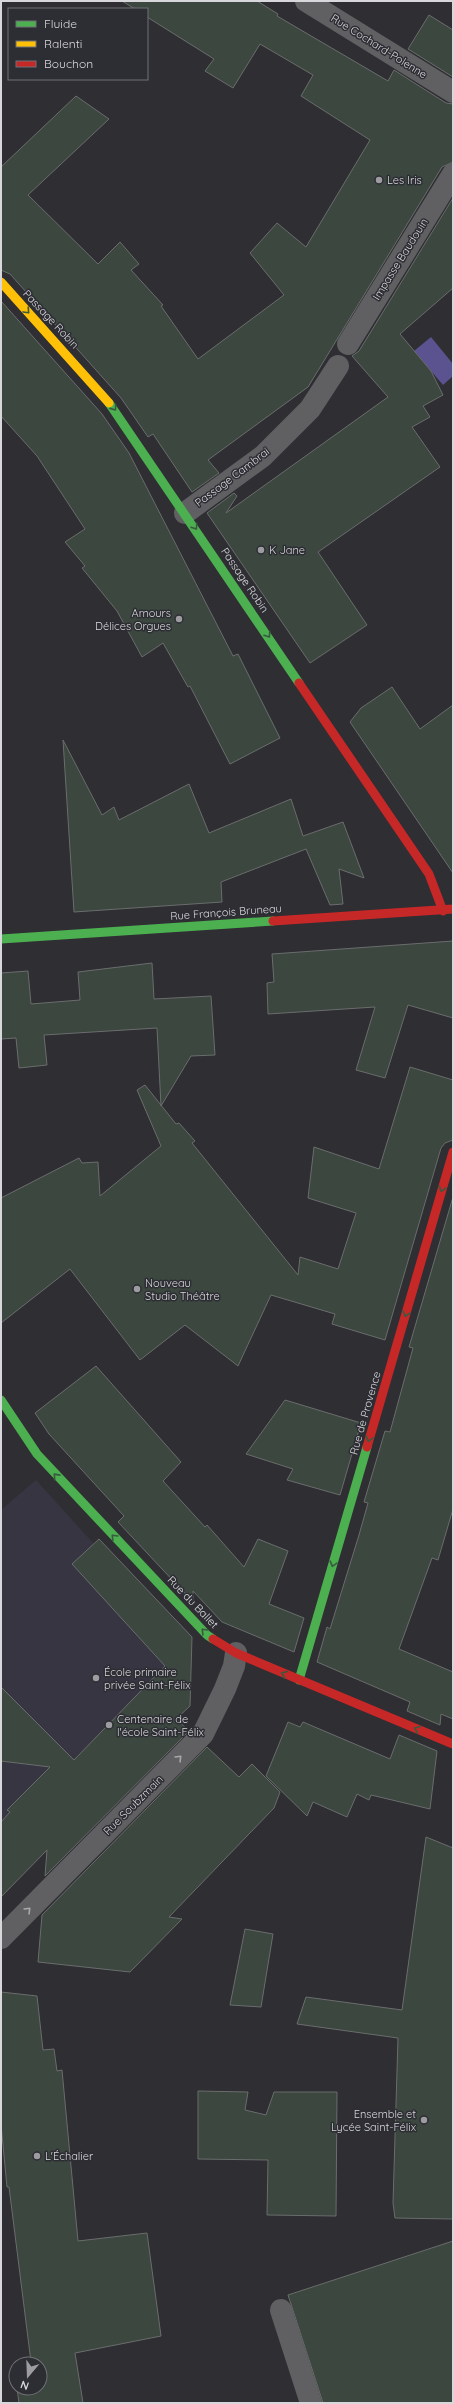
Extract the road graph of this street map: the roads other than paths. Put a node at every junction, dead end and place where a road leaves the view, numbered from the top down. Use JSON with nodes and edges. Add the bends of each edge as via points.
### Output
{"nodes":[{"id":1,"x":306,"y":1,"type":"edge"},
{"id":2,"x":453,"y":92,"type":"edge"},
{"id":3,"x":453,"y":174,"type":"edge"},
{"id":4,"x":1,"y":282,"type":"edge"},
{"id":5,"x":348,"y":344,"type":"dead end"},
{"id":6,"x":338,"y":366,"type":"dead end"},
{"id":7,"x":185,"y":513,"type":"junction"},
{"id":8,"x":443,"y":910,"type":"junction"},
{"id":9,"x":453,"y":910,"type":"edge"},
{"id":10,"x":1,"y":939,"type":"edge"},
{"id":11,"x":453,"y":1152,"type":"edge"},
{"id":12,"x":1,"y":1400,"type":"edge"},
{"id":13,"x":236,"y":1653,"type":"junction"},
{"id":14,"x":299,"y":1680,"type":"junction"},
{"id":15,"x":453,"y":1744,"type":"edge"},
{"id":16,"x":1,"y":1938,"type":"edge"},
{"id":17,"x":280,"y":2310,"type":"dead end"},
{"id":18,"x":311,"y":2403,"type":"edge"}],
"edges":[{"from":1,"to":2,"type":"street","name":"Rue Cochard-Polenne"},
{"from":3,"to":5,"type":"street","name":"Impasse Baudouin"},
{"from":4,"to":7,"type":"street","name":"Passage Robin","one_way":true,"via":[[99,389]]},
{"from":6,"to":7,"type":"street","name":"Passage Cambrai","via":[[310,409],[263,456]]},
{"from":7,"to":8,"type":"street","name":"Passage Robin","one_way":true,"via":[[428,874]]},
{"from":8,"to":9,"type":"street","name":"Rue François Bruneau"},
{"from":8,"to":10,"type":"street","name":"Rue François Bruneau"},
{"from":11,"to":14,"type":"street","name":"Rue de Provence","one_way":true},
{"from":13,"to":12,"type":"street","name":"Rue du Ballet","one_way":true,"via":[[207,1635],[83,1505],[37,1454]]},
{"from":14,"to":13,"type":"street","name":"Rue du Ballet","one_way":true},
{"from":16,"to":13,"type":"street","name":"Rue Soubzmain","one_way":true,"via":[[203,1734],[225,1689]]},
{"from":15,"to":14,"type":"street","name":"Rue du Ballet","one_way":true},
{"from":17,"to":18,"type":"street"}]}
